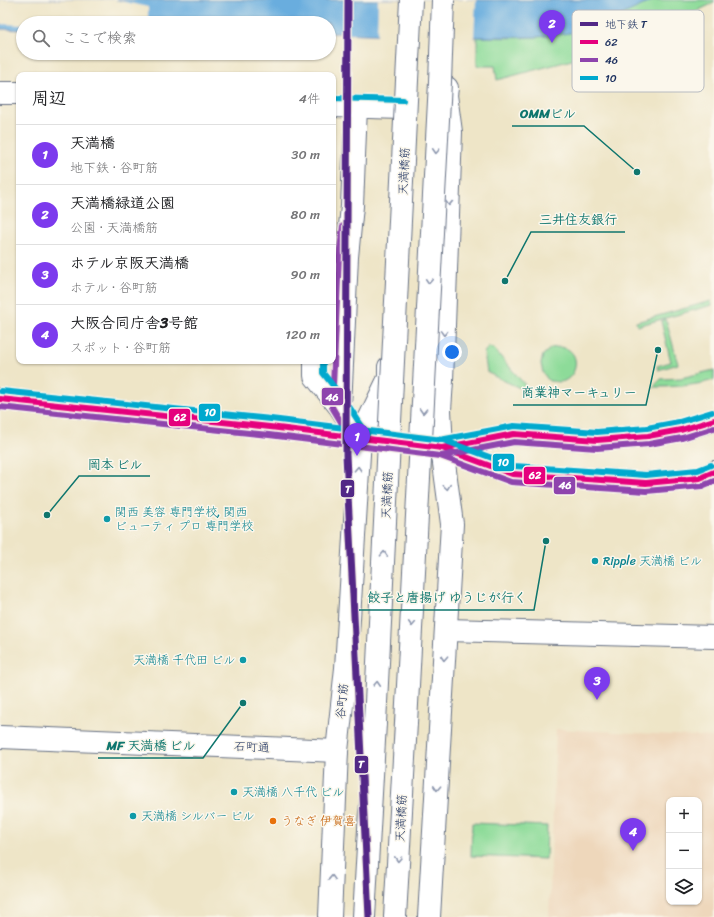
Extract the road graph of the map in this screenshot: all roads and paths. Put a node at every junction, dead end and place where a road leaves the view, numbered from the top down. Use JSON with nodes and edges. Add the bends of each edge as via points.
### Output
{"nodes":[{"id":1,"x":407,"y":0,"type":"edge"},
{"id":2,"x":412,"y":0,"type":"edge"},
{"id":3,"x":443,"y":0,"type":"edge"},
{"id":4,"x":450,"y":0,"type":"edge"},
{"id":5,"x":0,"y":93,"type":"edge"},
{"id":6,"x":16,"y":93,"type":"edge"},
{"id":7,"x":336,"y":106,"type":"edge"},
{"id":8,"x":356,"y":106,"type":"junction"},
{"id":9,"x":403,"y":108,"type":"junction"},
{"id":10,"x":315,"y":364,"type":"edge"},
{"id":11,"x":0,"y":399,"type":"edge"},
{"id":12,"x":340,"y":407,"type":"junction"},
{"id":13,"x":714,"y":420,"type":"edge"},
{"id":14,"x":360,"y":438,"type":"junction"},
{"id":15,"x":442,"y":448,"type":"junction"},
{"id":16,"x":714,"y":472,"type":"edge"},
{"id":17,"x":446,"y":630,"type":"junction"},
{"id":18,"x":714,"y":638,"type":"edge"},
{"id":19,"x":0,"y":737,"type":"edge"},
{"id":20,"x":337,"y":751,"type":"junction"},
{"id":21,"x":330,"y":917,"type":"edge"},
{"id":22,"x":364,"y":917,"type":"edge"},
{"id":23,"x":395,"y":917,"type":"edge"},
{"id":24,"x":429,"y":917,"type":"edge"}],
"edges":[{"from":1,"to":9,"type":"main road","name":"天満橋筋","bridge":true},
{"from":22,"to":2,"type":"main road","name":"天満橋筋","one_way":true,"bridge":true},
{"from":3,"to":23,"type":"main road","name":"天満橋筋","one_way":true,"bridge":true},
{"from":4,"to":15,"type":"main road","one_way":true,"via":[[446,95],[451,132],[440,410]]},
{"from":5,"to":6,"type":"main road"},
{"from":7,"to":8,"type":"main road"},
{"from":8,"to":9,"type":"main road"},
{"from":8,"to":12,"type":"main road"},
{"from":9,"to":14,"type":"main road","name":"天満橋筋","via":[[389,378]]},
{"from":10,"to":12,"type":"main road","via":[[315,376]]},
{"from":11,"to":14,"type":"main road"},
{"from":12,"to":14,"type":"main road"},
{"from":13,"to":15,"type":"main road","via":[[648,436],[597,440],[514,434]]},
{"from":14,"to":15,"type":"main road"},
{"from":20,"to":14,"type":"main road","name":"谷町筋","one_way":true,"via":[[346,668]]},
{"from":15,"to":16,"type":"main road","via":[[512,474],[646,483],[700,478]]},
{"from":15,"to":17,"type":"main road","one_way":true,"via":[[452,524]]},
{"from":17,"to":18,"type":"main road"},
{"from":17,"to":24,"type":"main road","one_way":true},
{"from":19,"to":20,"type":"main road","name":"石町通"},
{"from":21,"to":20,"type":"main road","name":"谷町筋","one_way":true}]}
